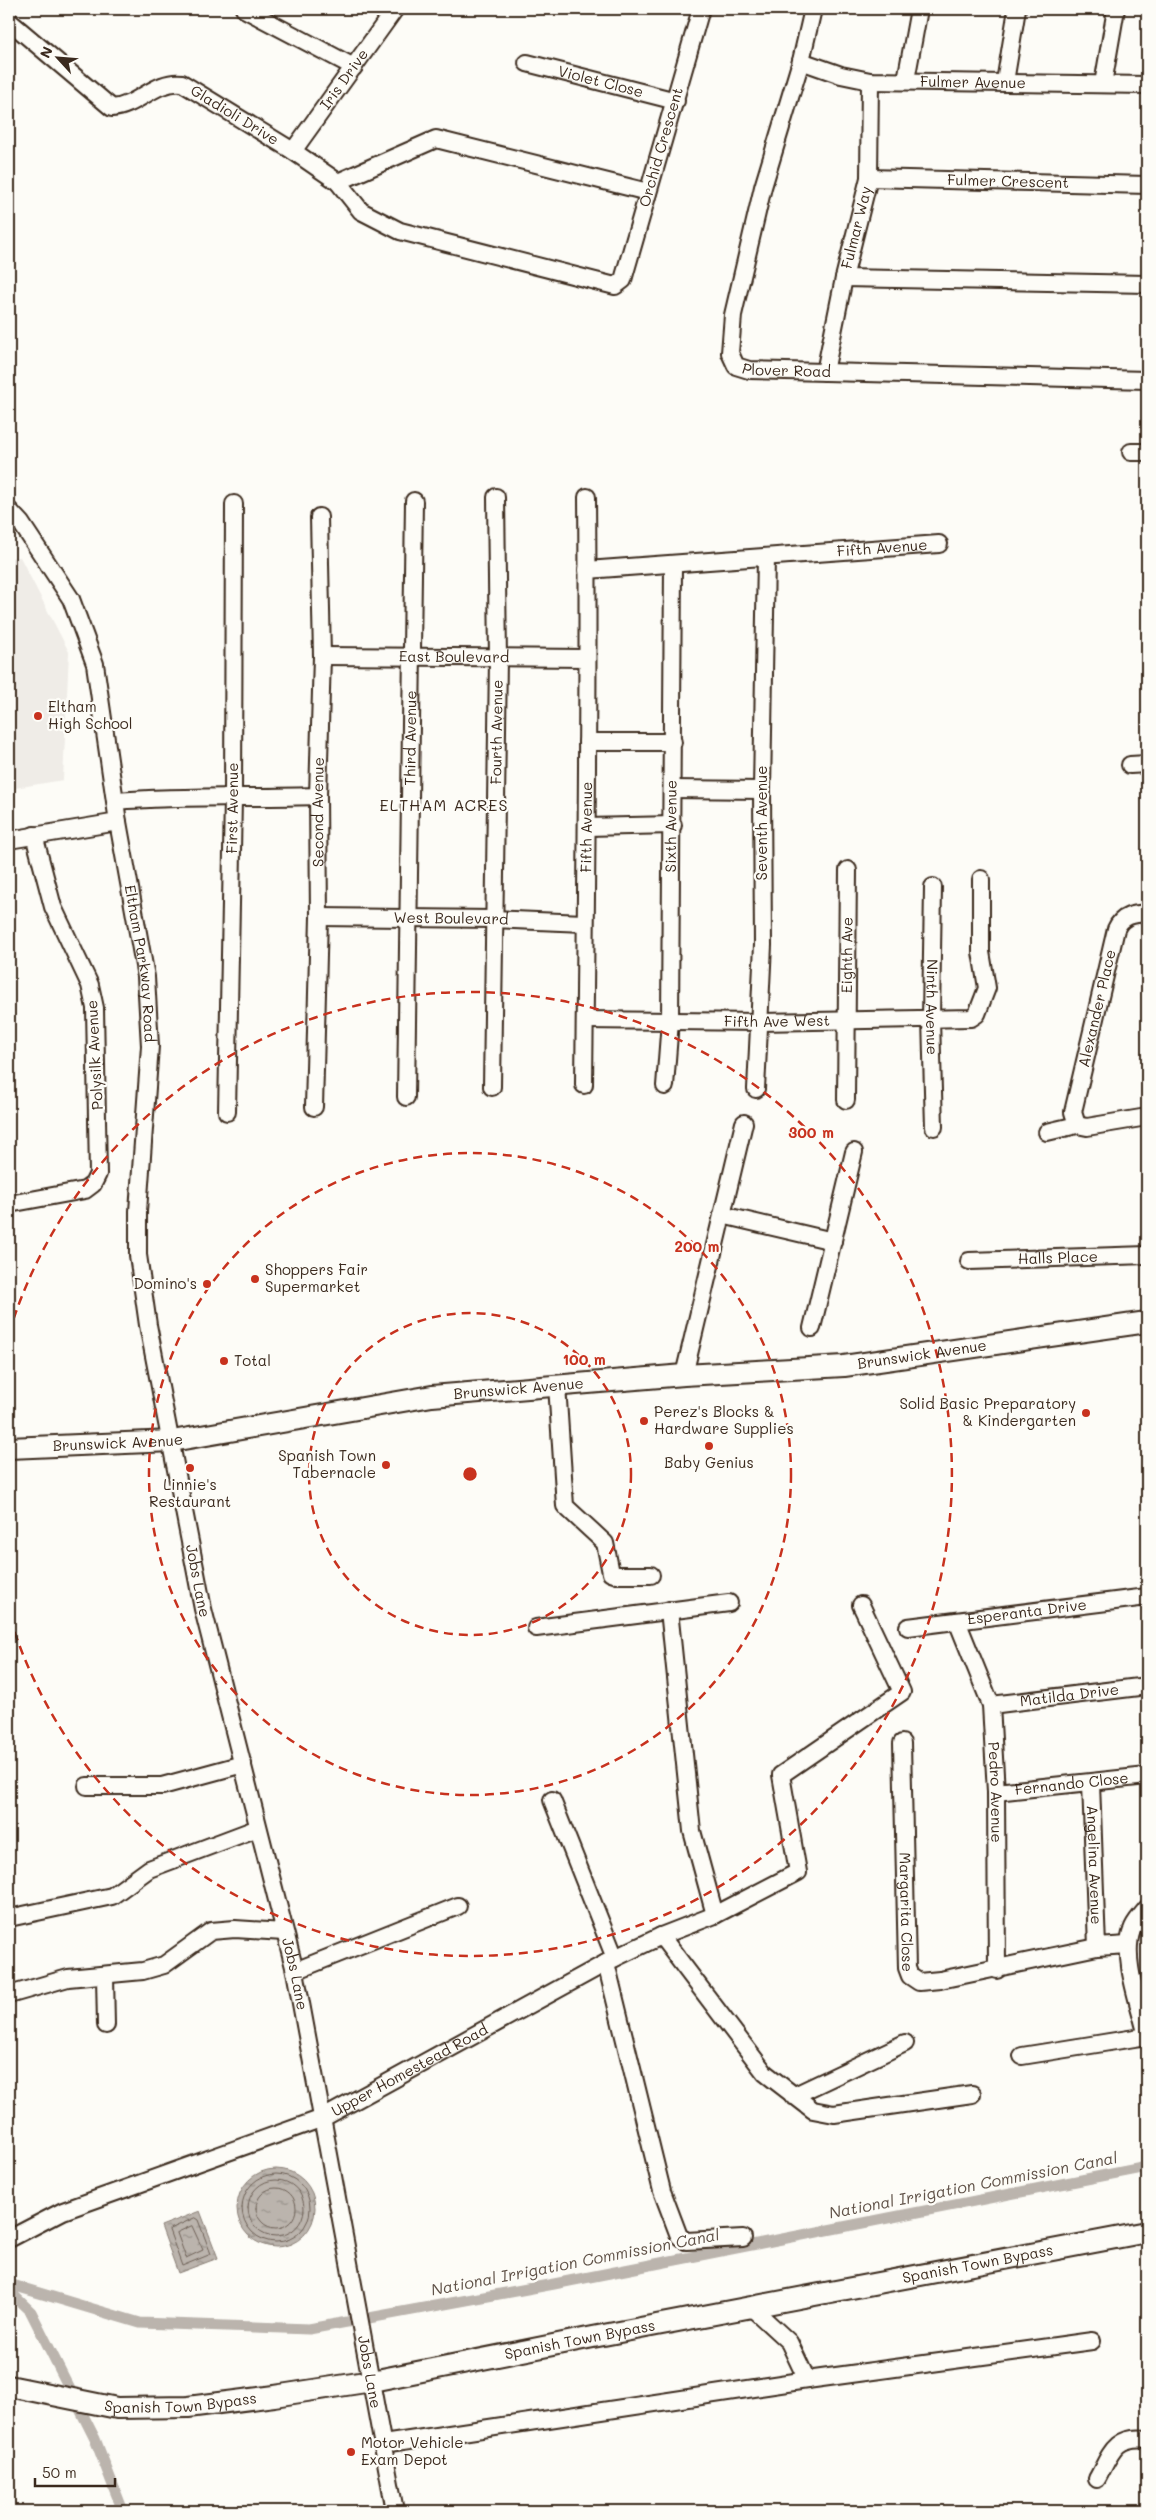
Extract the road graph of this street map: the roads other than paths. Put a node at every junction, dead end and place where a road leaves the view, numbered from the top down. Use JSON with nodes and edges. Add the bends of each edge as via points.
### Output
{"nodes":[{"id":1,"x":244,"y":9,"type":"edge"},
{"id":2,"x":395,"y":9,"type":"edge"},
{"id":3,"x":701,"y":9,"type":"edge"},
{"id":4,"x":812,"y":9,"type":"edge"},
{"id":5,"x":919,"y":9,"type":"edge"},
{"id":6,"x":1017,"y":9,"type":"edge"},
{"id":7,"x":1116,"y":9,"type":"edge"},
{"id":8,"x":9,"y":21,"type":"edge"},
{"id":9,"x":801,"y":61,"type":"junction"},
{"id":10,"x":527,"y":63,"type":"dead end"},
{"id":11,"x":354,"y":67,"type":"junction"},
{"id":12,"x":906,"y":80,"type":"junction"},
{"id":13,"x":870,"y":81,"type":"junction"},
{"id":14,"x":1005,"y":82,"type":"junction"},
{"id":15,"x":1103,"y":84,"type":"junction"},
{"id":16,"x":1147,"y":86,"type":"edge"},
{"id":17,"x":676,"y":101,"type":"junction"},
{"id":18,"x":293,"y":151,"type":"junction"},
{"id":19,"x":868,"y":178,"type":"junction"},
{"id":20,"x":338,"y":182,"type":"junction"},
{"id":21,"x":1147,"y":185,"type":"edge"},
{"id":22,"x":648,"y":192,"type":"junction"},
{"id":23,"x":844,"y":278,"type":"junction"},
{"id":24,"x":620,"y":284,"type":"joint"},
{"id":25,"x":1147,"y":284,"type":"edge"},
{"id":26,"x":825,"y":372,"type":"junction"},
{"id":27,"x":1147,"y":380,"type":"edge"},
{"id":28,"x":1131,"y":452,"type":"dead end"},
{"id":29,"x":1147,"y":452,"type":"edge"},
{"id":30,"x":587,"y":496,"type":"dead end"},
{"id":31,"x":496,"y":497,"type":"dead end"},
{"id":32,"x":414,"y":500,"type":"dead end"},
{"id":33,"x":234,"y":504,"type":"dead end"},
{"id":34,"x":9,"y":510,"type":"edge"},
{"id":35,"x":319,"y":516,"type":"dead end"},
{"id":36,"x":939,"y":544,"type":"dead end"},
{"id":37,"x":766,"y":557,"type":"junction"},
{"id":38,"x":673,"y":565,"type":"junction"},
{"id":39,"x":588,"y":570,"type":"junction"},
{"id":40,"x":322,"y":656,"type":"junction"},
{"id":41,"x":412,"y":657,"type":"junction"},
{"id":42,"x":586,"y":658,"type":"junction"},
{"id":43,"x":498,"y":659,"type":"junction"},
{"id":44,"x":587,"y":742,"type":"junction"},
{"id":45,"x":673,"y":742,"type":"junction"},
{"id":46,"x":1147,"y":764,"type":"edge"},
{"id":47,"x":1130,"y":765,"type":"dead end"},
{"id":48,"x":672,"y":789,"type":"junction"},
{"id":49,"x":762,"y":790,"type":"junction"},
{"id":50,"x":318,"y":796,"type":"junction"},
{"id":51,"x":233,"y":799,"type":"junction"},
{"id":52,"x":116,"y":801,"type":"junction"},
{"id":53,"x":118,"y":822,"type":"junction"},
{"id":54,"x":673,"y":825,"type":"junction"},
{"id":55,"x":587,"y":827,"type":"junction"},
{"id":56,"x":34,"y":836,"type":"junction"},
{"id":57,"x":9,"y":840,"type":"edge"},
{"id":58,"x":848,"y":870,"type":"dead end"},
{"id":59,"x":981,"y":879,"type":"dead end"},
{"id":60,"x":933,"y":887,"type":"dead end"},
{"id":61,"x":1147,"y":913,"type":"edge"},
{"id":62,"x":319,"y":917,"type":"junction"},
{"id":63,"x":408,"y":918,"type":"junction"},
{"id":64,"x":493,"y":919,"type":"junction"},
{"id":65,"x":584,"y":923,"type":"junction"},
{"id":66,"x":931,"y":1019,"type":"junction"},
{"id":67,"x":585,"y":1020,"type":"junction"},
{"id":68,"x":847,"y":1020,"type":"junction"},
{"id":69,"x":670,"y":1021,"type":"junction"},
{"id":70,"x":760,"y":1022,"type":"junction"},
{"id":71,"x":584,"y":1085,"type":"dead end"},
{"id":72,"x":665,"y":1086,"type":"dead end"},
{"id":73,"x":492,"y":1087,"type":"dead end"},
{"id":74,"x":756,"y":1089,"type":"dead end"},
{"id":75,"x":406,"y":1097,"type":"dead end"},
{"id":76,"x":846,"y":1100,"type":"dead end"},
{"id":77,"x":314,"y":1107,"type":"dead end"},
{"id":78,"x":227,"y":1112,"type":"dead end"},
{"id":79,"x":1147,"y":1117,"type":"edge"},
{"id":80,"x":744,"y":1123,"type":"dead end"},
{"id":81,"x":1078,"y":1125,"type":"junction"},
{"id":82,"x":934,"y":1127,"type":"dead end"},
{"id":83,"x":1047,"y":1132,"type":"dead end"},
{"id":84,"x":854,"y":1152,"type":"dead end"},
{"id":85,"x":9,"y":1203,"type":"edge"},
{"id":86,"x":722,"y":1215,"type":"junction"},
{"id":87,"x":833,"y":1241,"type":"junction"},
{"id":88,"x":1147,"y":1255,"type":"edge"},
{"id":89,"x":969,"y":1260,"type":"dead end"},
{"id":90,"x":1147,"y":1322,"type":"edge"},
{"id":91,"x":812,"y":1328,"type":"dead end"},
{"id":92,"x":684,"y":1375,"type":"junction"},
{"id":93,"x":557,"y":1385,"type":"junction"},
{"id":94,"x":172,"y":1441,"type":"junction"},
{"id":95,"x":9,"y":1448,"type":"edge"},
{"id":96,"x":651,"y":1575,"type":"dead end"},
{"id":97,"x":1147,"y":1597,"type":"edge"},
{"id":98,"x":729,"y":1603,"type":"dead end"},
{"id":99,"x":862,"y":1606,"type":"dead end"},
{"id":100,"x":670,"y":1610,"type":"junction"},
{"id":101,"x":957,"y":1621,"type":"junction"},
{"id":102,"x":908,"y":1627,"type":"dead end"},
{"id":103,"x":536,"y":1628,"type":"dead end"},
{"id":104,"x":1147,"y":1686,"type":"edge"},
{"id":105,"x":991,"y":1705,"type":"junction"},
{"id":106,"x":902,"y":1743,"type":"dead end"},
{"id":107,"x":243,"y":1764,"type":"junction"},
{"id":108,"x":1147,"y":1776,"type":"edge"},
{"id":109,"x":1091,"y":1783,"type":"junction"},
{"id":110,"x":87,"y":1786,"type":"dead end"},
{"id":111,"x":996,"y":1792,"type":"junction"},
{"id":112,"x":552,"y":1800,"type":"dead end"},
{"id":113,"x":258,"y":1828,"type":"junction"},
{"id":114,"x":458,"y":1906,"type":"dead end"},
{"id":115,"x":1147,"y":1908,"type":"edge"},
{"id":116,"x":715,"y":1915,"type":"junction"},
{"id":117,"x":9,"y":1918,"type":"edge"},
{"id":118,"x":284,"y":1932,"type":"junction"},
{"id":119,"x":661,"y":1936,"type":"junction"},
{"id":120,"x":1128,"y":1945,"type":"junction"},
{"id":121,"x":1096,"y":1948,"type":"junction"},
{"id":122,"x":611,"y":1960,"type":"junction"},
{"id":123,"x":997,"y":1970,"type":"junction"},
{"id":124,"x":295,"y":1971,"type":"junction"},
{"id":125,"x":106,"y":1976,"type":"junction"},
{"id":126,"x":9,"y":1995,"type":"edge"},
{"id":127,"x":106,"y":2025,"type":"dead end"},
{"id":128,"x":1147,"y":2037,"type":"edge"},
{"id":129,"x":905,"y":2044,"type":"dead end"},
{"id":130,"x":1022,"y":2056,"type":"dead end"},
{"id":131,"x":972,"y":2094,"type":"dead end"},
{"id":132,"x":793,"y":2096,"type":"junction"},
{"id":133,"x":323,"y":2118,"type":"junction"},
{"id":134,"x":1147,"y":2232,"type":"edge"},
{"id":135,"x":9,"y":2238,"type":"edge"},
{"id":136,"x":743,"y":2238,"type":"dead end"},
{"id":137,"x":751,"y":2307,"type":"junction"},
{"id":138,"x":1092,"y":2341,"type":"dead end"},
{"id":139,"x":807,"y":2380,"type":"junction"},
{"id":140,"x":372,"y":2381,"type":"junction"},
{"id":141,"x":9,"y":2386,"type":"edge"},
{"id":142,"x":1147,"y":2439,"type":"edge"},
{"id":143,"x":383,"y":2444,"type":"junction"},
{"id":144,"x":1097,"y":2479,"type":"dead end"},
{"id":145,"x":395,"y":2511,"type":"edge"}],
"edges":[{"from":1,"to":11,"type":"street"},
{"from":2,"to":11,"type":"street","name":"Iris Drive"},
{"from":3,"to":17,"type":"street","name":"Orchid Crescent"},
{"from":4,"to":9,"type":"street","name":"Plover Road"},
{"from":5,"to":12,"type":"street"},
{"from":6,"to":14,"type":"street"},
{"from":7,"to":15,"type":"street"},
{"from":8,"to":18,"type":"street","name":"Gladioli Drive","via":[[112,108],[124,107],[164,84],[182,83]]},
{"from":9,"to":13,"type":"street","name":"Fulmer Avenue","via":[[841,76]]},
{"from":9,"to":26,"type":"street","name":"Plover Road","via":[[763,187],[733,315],[730,353],[736,366],[749,370]]},
{"from":10,"to":17,"type":"street","name":"Violet Close"},
{"from":11,"to":18,"type":"street","name":"Iris Drive"},
{"from":12,"to":13,"type":"street","name":"Fulmer Avenue"},
{"from":12,"to":14,"type":"street","name":"Fulmer Avenue"},
{"from":13,"to":19,"type":"street","name":"Fulmar Way"},
{"from":14,"to":15,"type":"street","name":"Fulmer Avenue"},
{"from":15,"to":16,"type":"street","name":"Fulmer Avenue"},
{"from":17,"to":22,"type":"street","name":"Orchid Crescent"},
{"from":18,"to":20,"type":"street","name":"Gladioli Drive"},
{"from":19,"to":21,"type":"street","name":"Fulmer Crescent"},
{"from":19,"to":23,"type":"street","name":"Fulmar Way"},
{"from":20,"to":22,"type":"street","via":[[436,139]]},
{"from":20,"to":24,"type":"street","name":"Gladioli Drive","via":[[361,211],[400,231],[615,286]]},
{"from":22,"to":24,"type":"street","name":"Orchid Crescent"},
{"from":23,"to":25,"type":"street"},
{"from":23,"to":26,"type":"street","name":"Fulmar Way"},
{"from":26,"to":27,"type":"street","name":"Plover Road"},
{"from":28,"to":29,"type":"street"},
{"from":30,"to":39,"type":"street","name":"Fifth Avenue"},
{"from":31,"to":43,"type":"street","name":"Fourth Avenue"},
{"from":32,"to":41,"type":"street","name":"Third Avenue"},
{"from":33,"to":51,"type":"street","name":"First Avenue"},
{"from":34,"to":52,"type":"street","name":"Eltham Parkway Road","via":[[71,599],[95,664]]},
{"from":35,"to":40,"type":"street","name":"Second Avenue"},
{"from":36,"to":37,"type":"street","name":"Fifth Avenue"},
{"from":37,"to":38,"type":"street","name":"Fifth Avenue"},
{"from":37,"to":49,"type":"street","name":"Seventh Avenue"},
{"from":38,"to":39,"type":"street","name":"Fifth Avenue"},
{"from":38,"to":45,"type":"street","name":"Sixth Avenue"},
{"from":39,"to":42,"type":"street","name":"Fifth Avenue"},
{"from":40,"to":41,"type":"street","name":"East Boulevard"},
{"from":40,"to":50,"type":"street","name":"Second Avenue"},
{"from":41,"to":43,"type":"street","name":"East Boulevard"},
{"from":41,"to":63,"type":"street","name":"Third Avenue"},
{"from":42,"to":43,"type":"street","name":"East Boulevard"},
{"from":42,"to":44,"type":"street","name":"Fifth Avenue"},
{"from":43,"to":64,"type":"street","name":"Fourth Avenue"},
{"from":44,"to":45,"type":"street"},
{"from":44,"to":55,"type":"street","name":"Fifth Avenue"},
{"from":45,"to":48,"type":"street","name":"Sixth Avenue"},
{"from":46,"to":47,"type":"street"},
{"from":48,"to":49,"type":"street"},
{"from":48,"to":54,"type":"street","name":"Sixth Avenue"},
{"from":49,"to":70,"type":"street","name":"Seventh Avenue"},
{"from":50,"to":51,"type":"street"},
{"from":50,"to":62,"type":"street","name":"Second Avenue"},
{"from":51,"to":52,"type":"street"},
{"from":51,"to":78,"type":"street","name":"First Avenue"},
{"from":52,"to":53,"type":"street","name":"Eltham Parkway Road"},
{"from":53,"to":56,"type":"street"},
{"from":53,"to":94,"type":"street","name":"Eltham Parkway Road","via":[[146,977],[150,1046],[138,1255],[148,1325]]},
{"from":54,"to":55,"type":"street"},
{"from":54,"to":69,"type":"street","name":"Sixth Avenue"},
{"from":55,"to":65,"type":"street","name":"Fifth Avenue"},
{"from":56,"to":57,"type":"street"},
{"from":56,"to":85,"type":"street","name":"Polysilk Avenue","via":[[53,907],[90,985],[95,1008],[98,1174],[85,1190]]},
{"from":58,"to":68,"type":"street","name":"Eighth Ave"},
{"from":59,"to":66,"type":"street","name":"Fifth Ave West","via":[[981,952],[987,988],[977,1014],[971,1018]]},
{"from":60,"to":66,"type":"street","name":"Ninth Avenue"},
{"from":61,"to":81,"type":"street","name":"Alexander Place","via":[[1130,915],[1116,929],[1073,1112]]},
{"from":62,"to":63,"type":"street","name":"West Boulevard"},
{"from":62,"to":77,"type":"street","name":"Second Avenue"},
{"from":63,"to":64,"type":"street","name":"West Boulevard"},
{"from":63,"to":75,"type":"street","name":"Third Avenue"},
{"from":64,"to":65,"type":"street","name":"West Boulevard"},
{"from":64,"to":73,"type":"street","name":"Fourth Avenue"},
{"from":65,"to":67,"type":"street","name":"Fifth Avenue"},
{"from":66,"to":68,"type":"street","name":"Fifth Ave West"},
{"from":66,"to":82,"type":"street","name":"Ninth Avenue"},
{"from":67,"to":69,"type":"street","name":"Fifth Ave West"},
{"from":67,"to":71,"type":"street","name":"Fifth Avenue"},
{"from":68,"to":70,"type":"street","name":"Fifth Ave West"},
{"from":68,"to":76,"type":"street","name":"Eighth Ave"},
{"from":69,"to":70,"type":"street","name":"Fifth Ave West"},
{"from":69,"to":72,"type":"street","name":"Sixth Avenue"},
{"from":70,"to":74,"type":"street","name":"Seventh Avenue"},
{"from":79,"to":81,"type":"street","via":[[1087,1127]]},
{"from":80,"to":86,"type":"street"},
{"from":81,"to":83,"type":"street"},
{"from":84,"to":87,"type":"street"},
{"from":86,"to":87,"type":"street"},
{"from":86,"to":92,"type":"street"},
{"from":87,"to":91,"type":"street"},
{"from":88,"to":89,"type":"street","name":"Halls Place"},
{"from":90,"to":92,"type":"main road","name":"Brunswick Avenue","via":[[844,1366]]},
{"from":92,"to":93,"type":"main road","name":"Brunswick Avenue"},
{"from":93,"to":94,"type":"main road","name":"Brunswick Avenue","via":[[432,1396]]},
{"from":93,"to":96,"type":"street","via":[[565,1506],[605,1543],[613,1574]]},
{"from":94,"to":95,"type":"main road","name":"Brunswick Avenue"},
{"from":94,"to":107,"type":"street","name":"Jobs Lane","via":[[203,1609]]},
{"from":97,"to":101,"type":"street","name":"Esperanta Drive"},
{"from":98,"to":100,"type":"street"},
{"from":99,"to":116,"type":"street","name":"Upper Homestead Road","via":[[902,1692],[781,1775],[798,1872]]},
{"from":100,"to":103,"type":"street"},
{"from":100,"to":116,"type":"street","via":[[692,1831]]},
{"from":101,"to":102,"type":"street","name":"Esperanta Drive"},
{"from":101,"to":105,"type":"street","name":"Pedro Avenue"},
{"from":104,"to":105,"type":"street","name":"Matilda Drive"},
{"from":105,"to":111,"type":"street","name":"Pedro Avenue"},
{"from":106,"to":123,"type":"street","name":"Margarita Close","via":[[907,1968],[910,1976],[919,1982]]},
{"from":107,"to":110,"type":"street","via":[[162,1786]]},
{"from":107,"to":113,"type":"street","name":"Jobs Lane"},
{"from":108,"to":109,"type":"street","name":"Fernando Close"},
{"from":109,"to":111,"type":"street","name":"Fernando Close"},
{"from":109,"to":121,"type":"street","name":"Angelina Avenue"},
{"from":111,"to":123,"type":"street","name":"Pedro Avenue"},
{"from":112,"to":122,"type":"street"},
{"from":113,"to":117,"type":"street","via":[[149,1869],[112,1896]]},
{"from":113,"to":118,"type":"street","name":"Jobs Lane"},
{"from":114,"to":124,"type":"street"},
{"from":115,"to":120,"type":"street","via":[[1132,1928]]},
{"from":116,"to":119,"type":"street","name":"Upper Homestead Road"},
{"from":118,"to":124,"type":"street","name":"Jobs Lane"},
{"from":118,"to":125,"type":"street","via":[[235,1928],[211,1931],[164,1965]]},
{"from":119,"to":122,"type":"street","name":"Upper Homestead Road"},
{"from":119,"to":132,"type":"street","via":[[766,2074]]},
{"from":120,"to":121,"type":"street","name":"Margarita Close"},
{"from":120,"to":128,"type":"street"},
{"from":121,"to":123,"type":"street","name":"Margarita Close"},
{"from":122,"to":133,"type":"street","name":"Upper Homestead Road"},
{"from":122,"to":136,"type":"street","via":[[662,2191],[679,2236],[686,2241]]},
{"from":124,"to":133,"type":"street","name":"Jobs Lane"},
{"from":125,"to":126,"type":"street","via":[[68,1978]]},
{"from":125,"to":127,"type":"street"},
{"from":128,"to":130,"type":"street"},
{"from":129,"to":132,"type":"street"},
{"from":131,"to":132,"type":"street","via":[[834,2114],[813,2110]]},
{"from":133,"to":135,"type":"street","name":"Upper Homestead Road","via":[[63,2211]]},
{"from":133,"to":140,"type":"street","name":"Jobs Lane"},
{"from":134,"to":137,"type":"main road","name":"Spanish Town Bypass"},
{"from":137,"to":139,"type":"street","via":[[789,2342]]},
{"from":137,"to":140,"type":"main road","name":"Spanish Town Bypass"},
{"from":138,"to":139,"type":"street"},
{"from":139,"to":143,"type":"street"},
{"from":140,"to":141,"type":"main road","name":"Spanish Town Bypass","via":[[188,2406],[117,2408]]},
{"from":140,"to":143,"type":"street","name":"Jobs Lane"},
{"from":142,"to":144,"type":"street","via":[[1133,2437],[1116,2444]]},
{"from":143,"to":145,"type":"street","name":"Jobs Lane"}]}
